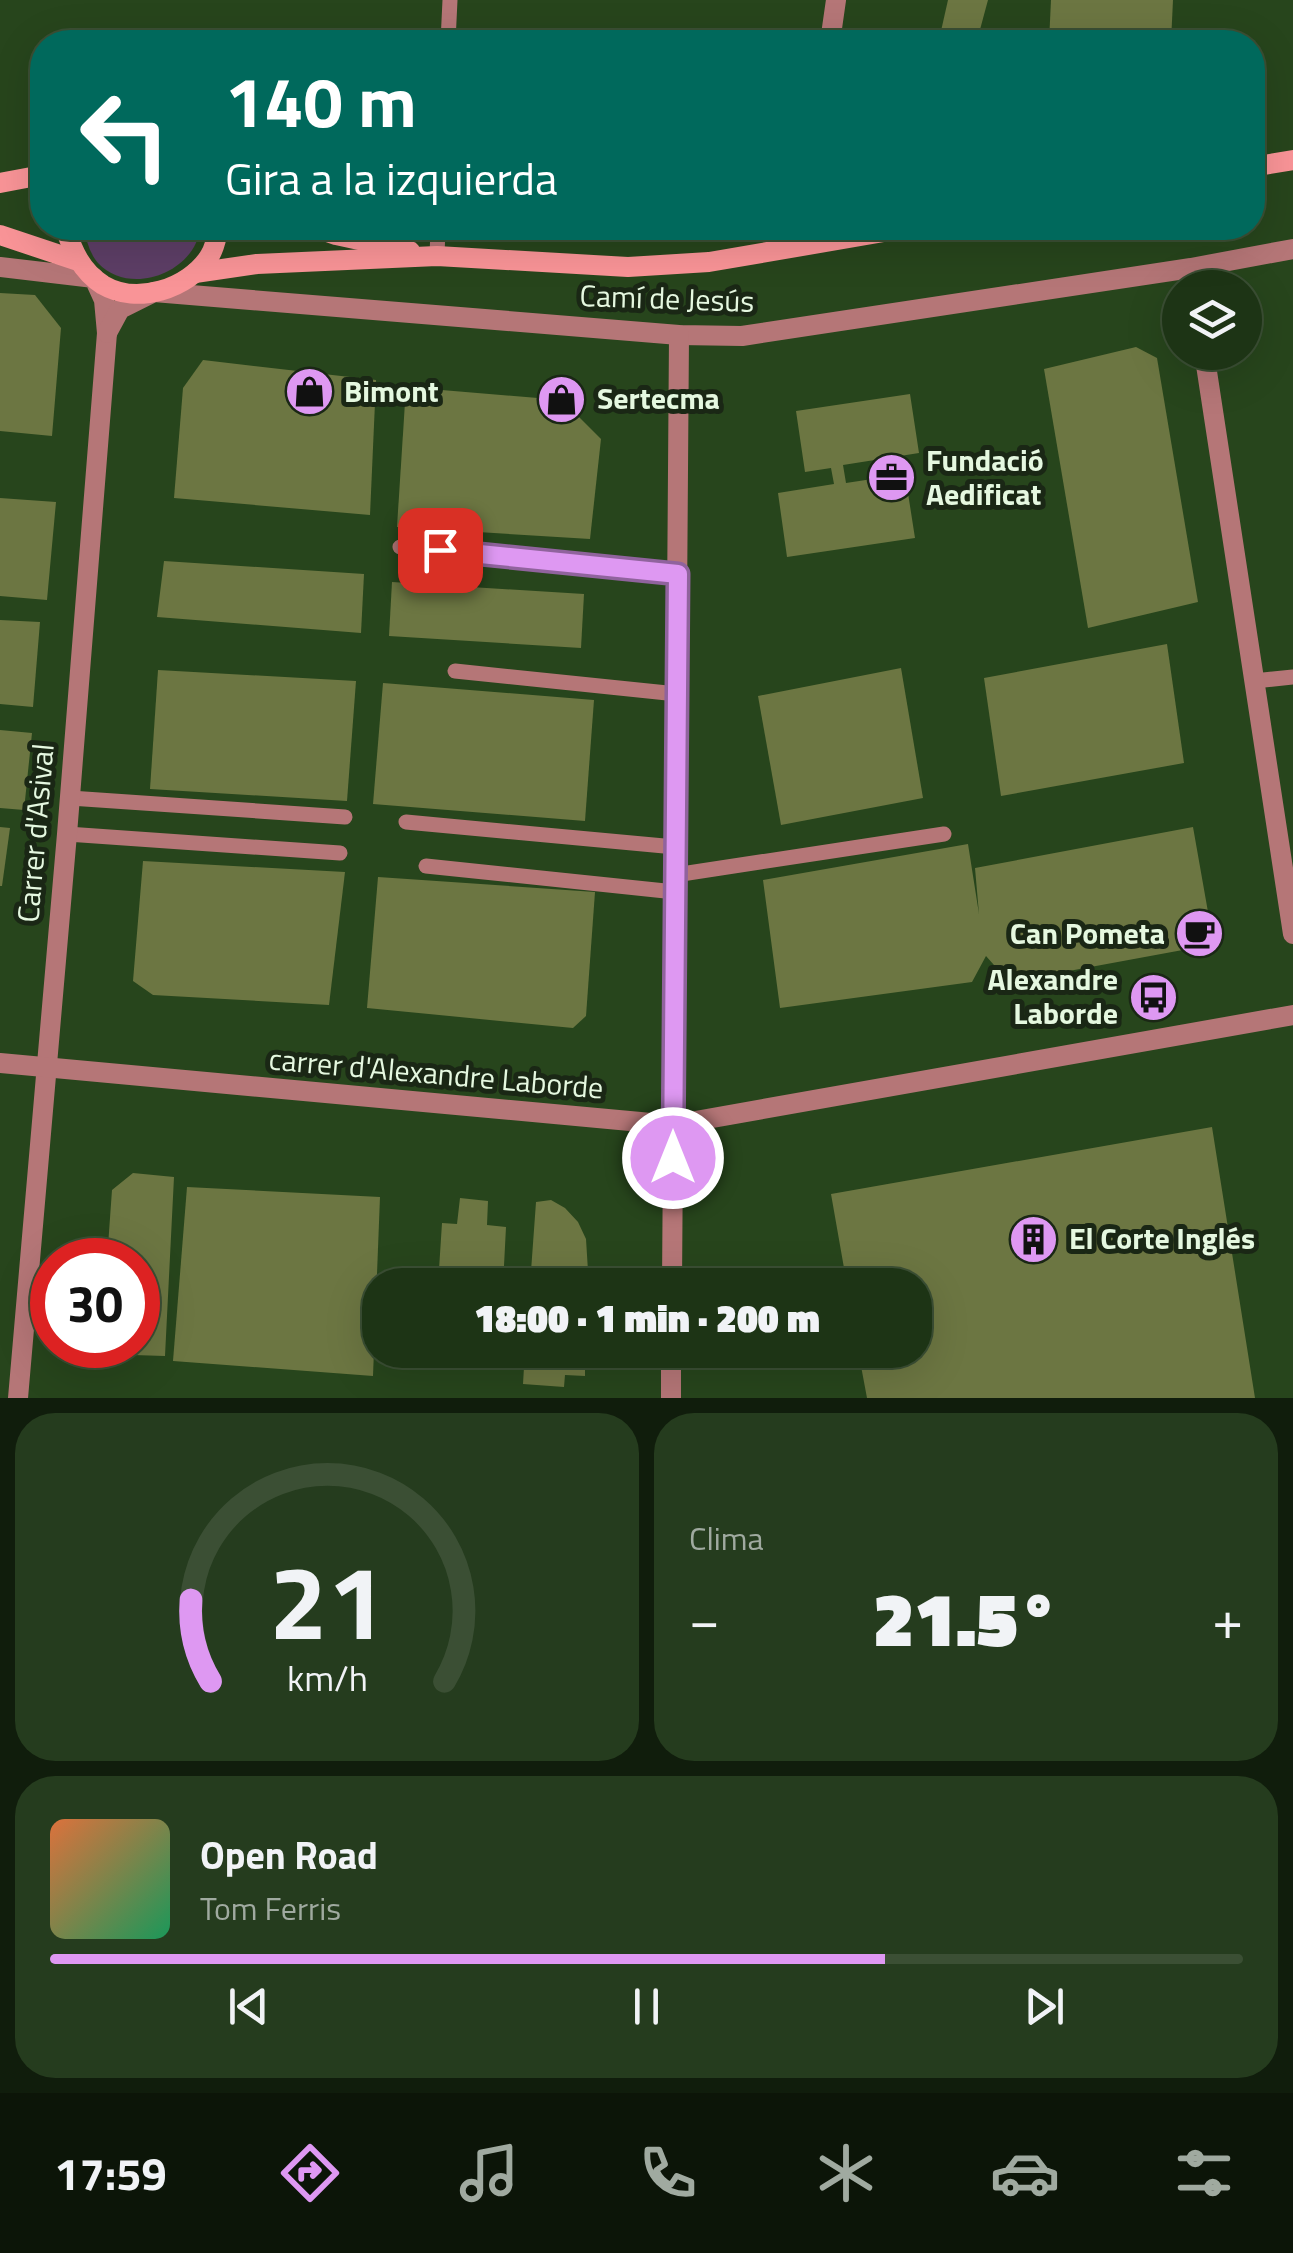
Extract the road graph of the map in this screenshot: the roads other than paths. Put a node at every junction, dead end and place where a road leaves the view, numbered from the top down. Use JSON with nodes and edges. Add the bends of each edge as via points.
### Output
{"nodes":[{"id":1,"x":450,"y":0,"type":"edge"},
{"id":2,"x":836,"y":0,"type":"edge"},
{"id":3,"x":449,"y":30,"type":"edge"},
{"id":4,"x":832,"y":30,"type":"edge"},
{"id":5,"x":1293,"y":160,"type":"edge"},
{"id":6,"x":1265,"y":165,"type":"edge"},
{"id":7,"x":30,"y":178,"type":"edge"},
{"id":8,"x":0,"y":183,"type":"edge"},
{"id":9,"x":0,"y":234,"type":"edge"},
{"id":10,"x":70,"y":240,"type":"edge"},
{"id":11,"x":215,"y":240,"type":"edge"},
{"id":12,"x":360,"y":240,"type":"edge"},
{"id":13,"x":438,"y":240,"type":"edge"},
{"id":14,"x":811,"y":240,"type":"edge"},
{"id":15,"x":1293,"y":249,"type":"edge"},
{"id":16,"x":437,"y":256,"type":"junction"},
{"id":17,"x":78,"y":261,"type":"junction"},
{"id":18,"x":0,"y":267,"type":"edge"},
{"id":19,"x":1220,"y":270,"type":"edge"},
{"id":20,"x":195,"y":272,"type":"junction"},
{"id":21,"x":94,"y":278,"type":"junction"},
{"id":22,"x":1162,"y":282,"type":"edge"},
{"id":23,"x":154,"y":292,"type":"junction"},
{"id":24,"x":107,"y":333,"type":"junction"},
{"id":25,"x":679,"y":335,"type":"junction"},
{"id":26,"x":1207,"y":370,"type":"edge"},
{"id":27,"x":400,"y":547,"type":"dead end"},
{"id":28,"x":678,"y":574,"type":"junction"},
{"id":29,"x":455,"y":672,"type":"dead end"},
{"id":30,"x":1293,"y":678,"type":"edge"},
{"id":31,"x":1254,"y":681,"type":"junction"},
{"id":32,"x":677,"y":694,"type":"junction"},
{"id":33,"x":70,"y":798,"type":"junction"},
{"id":34,"x":345,"y":817,"type":"dead end"},
{"id":35,"x":406,"y":822,"type":"dead end"},
{"id":36,"x":67,"y":834,"type":"junction"},
{"id":37,"x":944,"y":834,"type":"dead end"},
{"id":38,"x":675,"y":847,"type":"junction"},
{"id":39,"x":340,"y":854,"type":"dead end"},
{"id":40,"x":426,"y":866,"type":"dead end"},
{"id":41,"x":675,"y":883,"type":"junction"},
{"id":42,"x":1293,"y":934,"type":"edge"},
{"id":43,"x":1293,"y":1015,"type":"edge"},
{"id":44,"x":0,"y":1063,"type":"edge"},
{"id":45,"x":46,"y":1067,"type":"junction"},
{"id":46,"x":673,"y":1125,"type":"junction"},
{"id":47,"x":672,"y":1268,"type":"edge"},
{"id":48,"x":671,"y":1368,"type":"edge"},
{"id":49,"x":18,"y":1398,"type":"edge"},
{"id":50,"x":670,"y":1398,"type":"edge"}],
"edges":[{"from":1,"to":3,"type":"lane"},
{"from":2,"to":4,"type":"street"},
{"from":5,"to":6,"type":"street"},
{"from":7,"to":8,"type":"street"},
{"from":9,"to":17,"type":"street"},
{"from":10,"to":17,"type":"street"},
{"from":11,"to":20,"type":"street"},
{"from":12,"to":16,"type":"street"},
{"from":13,"to":16,"type":"lane"},
{"from":14,"to":16,"type":"street","name":"Camí de Jesús","via":[[709,262],[628,267]]},
{"from":15,"to":19,"type":"street","name":"Camí de Jesús"},
{"from":16,"to":20,"type":"street"},
{"from":17,"to":21,"type":"street"},
{"from":18,"to":21,"type":"street"},
{"from":20,"to":23,"type":"street"},
{"from":21,"to":23,"type":"street","via":[[121,292]]},
{"from":21,"to":24,"type":"street","name":"Carrer d'Asival"},
{"from":22,"to":25,"type":"street","name":"Camí de Jesús","via":[[742,336]]},
{"from":23,"to":24,"type":"street","via":[[120,309]]},
{"from":23,"to":25,"type":"street","name":"Camí de Jesús"},
{"from":24,"to":33,"type":"street","name":"Carrer d'Asival"},
{"from":25,"to":28,"type":"street"},
{"from":26,"to":31,"type":"street"},
{"from":27,"to":28,"type":"lane"},
{"from":28,"to":32,"type":"street"},
{"from":29,"to":32,"type":"lane"},
{"from":30,"to":31,"type":"lane"},
{"from":31,"to":42,"type":"street"},
{"from":32,"to":38,"type":"street"},
{"from":33,"to":34,"type":"lane"},
{"from":33,"to":36,"type":"street","name":"Carrer d'Asival"},
{"from":35,"to":38,"type":"lane"},
{"from":36,"to":39,"type":"lane"},
{"from":36,"to":45,"type":"street","name":"Carrer d'Asival"},
{"from":37,"to":41,"type":"lane"},
{"from":38,"to":41,"type":"street"},
{"from":40,"to":41,"type":"lane"},
{"from":41,"to":46,"type":"street"},
{"from":43,"to":46,"type":"street","name":"carrer d'Alexandre Laborde"},
{"from":44,"to":45,"type":"street","name":"carrer d'Alexandre Laborde"},
{"from":45,"to":46,"type":"street","name":"carrer d'Alexandre Laborde"},
{"from":45,"to":49,"type":"street","name":"Carrer d'Asival"},
{"from":46,"to":47,"type":"street"},
{"from":48,"to":50,"type":"street"}]}
